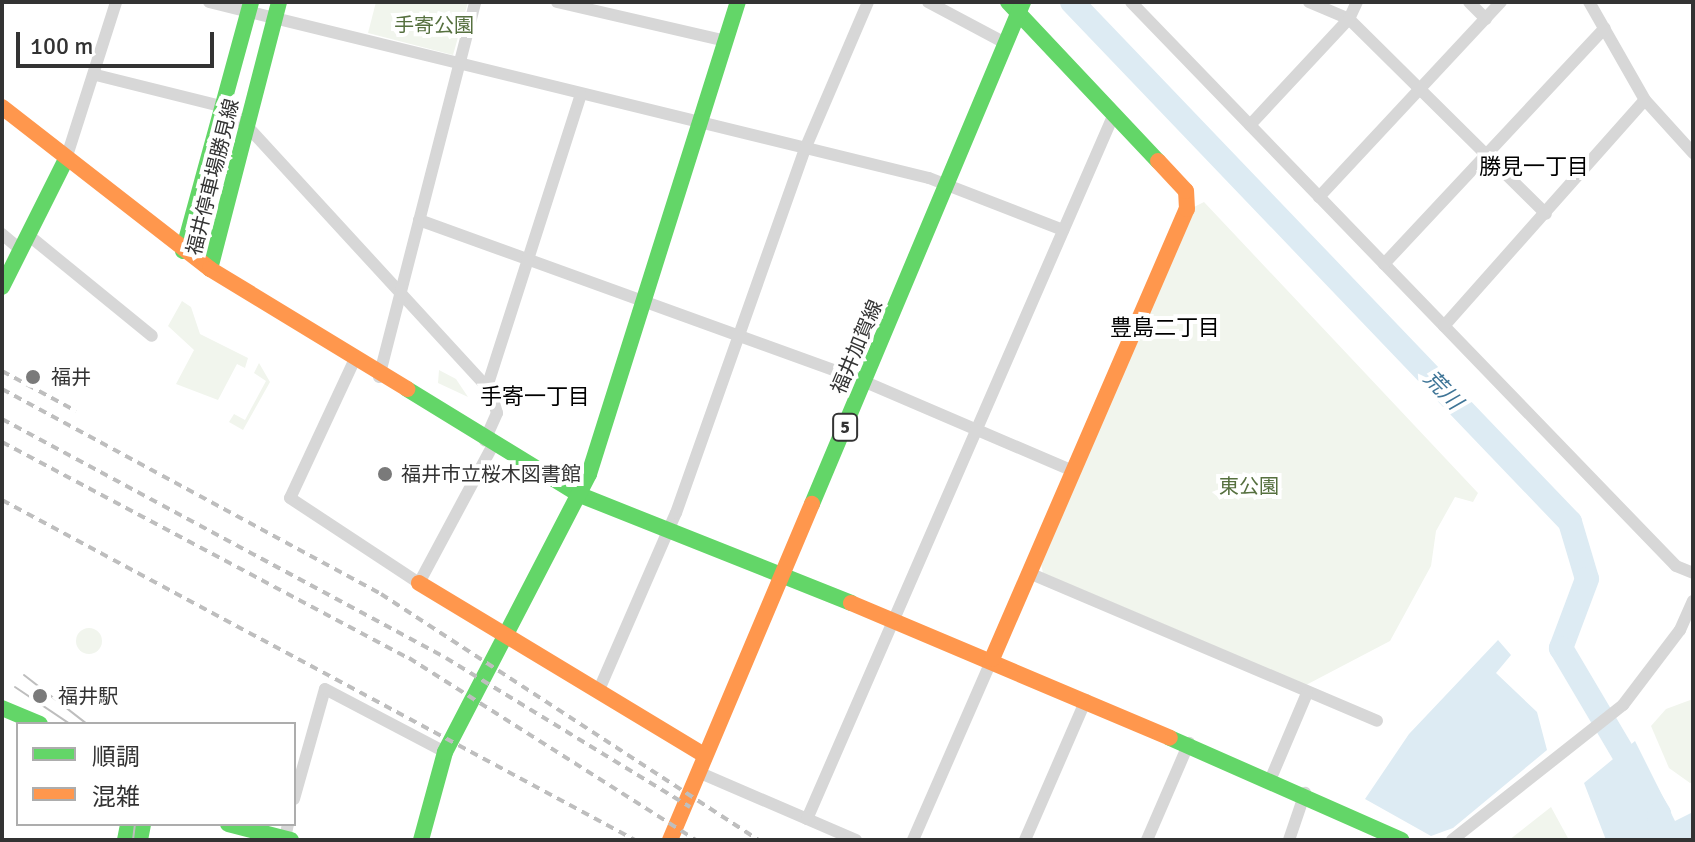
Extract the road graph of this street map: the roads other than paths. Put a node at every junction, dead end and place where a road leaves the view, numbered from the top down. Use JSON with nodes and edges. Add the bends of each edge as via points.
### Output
{"nodes":[{"id":1,"x":116,"y":2,"type":"edge"},
{"id":2,"x":209,"y":2,"type":"edge"},
{"id":3,"x":279,"y":2,"type":"edge"},
{"id":4,"x":475,"y":2,"type":"edge"},
{"id":5,"x":557,"y":2,"type":"edge"},
{"id":6,"x":738,"y":2,"type":"edge"},
{"id":7,"x":868,"y":2,"type":"edge"},
{"id":8,"x":928,"y":2,"type":"edge"},
{"id":9,"x":1131,"y":2,"type":"edge"},
{"id":10,"x":1309,"y":2,"type":"edge"},
{"id":11,"x":1357,"y":2,"type":"edge"},
{"id":12,"x":1469,"y":2,"type":"edge"},
{"id":13,"x":1501,"y":2,"type":"edge"},
{"id":14,"x":1589,"y":2,"type":"edge"},
{"id":15,"x":572,"y":4,"type":"edge"},
{"id":16,"x":1017,"y":6,"type":"edge"},
{"id":17,"x":249,"y":7,"type":"edge"},
{"id":18,"x":1148,"y":8,"type":"edge"},
{"id":19,"x":1349,"y":19,"type":"junction"},
{"id":20,"x":1486,"y":19,"type":"junction"},
{"id":21,"x":274,"y":20,"type":"junction"},
{"id":22,"x":1605,"y":28,"type":"junction"},
{"id":23,"x":726,"y":41,"type":"junction"},
{"id":24,"x":1005,"y":43,"type":"junction"},
{"id":25,"x":458,"y":66,"type":"junction"},
{"id":26,"x":96,"y":75,"type":"junction"},
{"id":27,"x":1420,"y":89,"type":"junction"},
{"id":28,"x":581,"y":95,"type":"junction"},
{"id":29,"x":1645,"y":100,"type":"junction"},
{"id":30,"x":2,"y":107,"type":"edge"},
{"id":31,"x":224,"y":107,"type":"junction"},
{"id":32,"x":1114,"y":114,"type":"junction"},
{"id":33,"x":701,"y":123,"type":"junction"},
{"id":34,"x":246,"y":125,"type":"junction"},
{"id":35,"x":1250,"y":125,"type":"junction"},
{"id":36,"x":805,"y":149,"type":"junction"},
{"id":37,"x":1693,"y":153,"type":"edge"},
{"id":38,"x":1487,"y":155,"type":"junction"},
{"id":39,"x":66,"y":159,"type":"junction"},
{"id":40,"x":947,"y":183,"type":"junction"},
{"id":41,"x":1319,"y":197,"type":"junction"},
{"id":42,"x":1546,"y":214,"type":"junction"},
{"id":43,"x":419,"y":220,"type":"junction"},
{"id":44,"x":1063,"y":230,"type":"junction"},
{"id":45,"x":2,"y":234,"type":"edge"},
{"id":46,"x":24,"y":241,"type":"junction"},
{"id":47,"x":183,"y":251,"type":"junction"},
{"id":48,"x":530,"y":261,"type":"junction"},
{"id":49,"x":1384,"y":264,"type":"junction"},
{"id":50,"x":210,"y":269,"type":"junction"},
{"id":51,"x":2,"y":287,"type":"edge"},
{"id":52,"x":401,"y":291,"type":"junction"},
{"id":53,"x":641,"y":303,"type":"junction"},
{"id":54,"x":1444,"y":326,"type":"junction"},
{"id":55,"x":152,"y":336,"type":"dead end"},
{"id":56,"x":741,"y":339,"type":"junction"},
{"id":57,"x":354,"y":361,"type":"junction"},
{"id":58,"x":379,"y":377,"type":"junction"},
{"id":59,"x":863,"y":381,"type":"junction"},
{"id":60,"x":487,"y":387,"type":"junction"},
{"id":61,"x":978,"y":430,"type":"junction"},
{"id":62,"x":489,"y":443,"type":"junction"},
{"id":63,"x":1073,"y":471,"type":"junction"},
{"id":64,"x":580,"y":495,"type":"junction"},
{"id":65,"x":668,"y":533,"type":"junction"},
{"id":66,"x":1029,"y":573,"type":"junction"},
{"id":67,"x":1693,"y":573,"type":"edge"},
{"id":68,"x":780,"y":579,"type":"junction"},
{"id":69,"x":419,"y":583,"type":"junction"},
{"id":70,"x":1693,"y":601,"type":"edge"},
{"id":71,"x":896,"y":622,"type":"junction"},
{"id":72,"x":504,"y":637,"type":"junction"},
{"id":73,"x":992,"y":659,"type":"junction"},
{"id":74,"x":598,"y":692,"type":"junction"},
{"id":75,"x":1307,"y":693,"type":"junction"},
{"id":76,"x":1086,"y":700,"type":"junction"},
{"id":77,"x":2,"y":708,"type":"edge"},
{"id":78,"x":1377,"y":721,"type":"dead end"},
{"id":79,"x":35,"y":722,"type":"edge"},
{"id":80,"x":1189,"y":743,"type":"junction"},
{"id":81,"x":445,"y":752,"type":"junction"},
{"id":82,"x":704,"y":755,"type":"junction"},
{"id":83,"x":698,"y":772,"type":"junction"},
{"id":84,"x":1271,"y":778,"type":"junction"},
{"id":85,"x":296,"y":792,"type":"edge"},
{"id":86,"x":1305,"y":793,"type":"junction"},
{"id":87,"x":807,"y":819,"type":"junction"},
{"id":88,"x":240,"y":826,"type":"edge"},
{"id":89,"x":288,"y":834,"type":"edge"},
{"id":90,"x":421,"y":840,"type":"edge"},
{"id":91,"x":670,"y":840,"type":"edge"},
{"id":92,"x":856,"y":840,"type":"edge"},
{"id":93,"x":913,"y":840,"type":"edge"},
{"id":94,"x":1025,"y":840,"type":"edge"},
{"id":95,"x":1147,"y":840,"type":"edge"},
{"id":96,"x":1289,"y":840,"type":"edge"},
{"id":97,"x":1401,"y":840,"type":"edge"},
{"id":98,"x":1452,"y":840,"type":"edge"}],
"edges":[{"from":1,"to":26,"type":"street"},
{"from":2,"to":17,"type":"street"},
{"from":3,"to":21,"type":"street","name":"福井停車場勝見線"},
{"from":4,"to":25,"type":"street"},
{"from":5,"to":15,"type":"street"},
{"from":6,"to":23,"type":"street"},
{"from":7,"to":36,"type":"street"},
{"from":8,"to":24,"type":"street"},
{"from":9,"to":18,"type":"street"},
{"from":10,"to":19,"type":"street"},
{"from":11,"to":19,"type":"street"},
{"from":12,"to":20,"type":"street"},
{"from":13,"to":20,"type":"street"},
{"from":14,"to":22,"type":"street"},
{"from":15,"to":23,"type":"street"},
{"from":16,"to":24,"type":"street","name":"福井加賀線","number":"5"},
{"from":16,"to":32,"type":"street"},
{"from":17,"to":21,"type":"street"},
{"from":17,"to":31,"type":"street","name":"福井停車場勝見線"},
{"from":18,"to":35,"type":"street"},
{"from":19,"to":27,"type":"street"},
{"from":19,"to":35,"type":"street"},
{"from":20,"to":27,"type":"street"},
{"from":21,"to":25,"type":"street"},
{"from":21,"to":34,"type":"street","name":"福井停車場勝見線"},
{"from":22,"to":29,"type":"street"},
{"from":22,"to":38,"type":"street"},
{"from":23,"to":33,"type":"street"},
{"from":24,"to":40,"type":"street","name":"福井加賀線","number":"5"},
{"from":25,"to":28,"type":"street"},
{"from":25,"to":43,"type":"street"},
{"from":26,"to":31,"type":"street"},
{"from":26,"to":39,"type":"street"},
{"from":27,"to":38,"type":"street"},
{"from":27,"to":41,"type":"street"},
{"from":28,"to":33,"type":"street"},
{"from":28,"to":48,"type":"street"},
{"from":29,"to":37,"type":"street"},
{"from":29,"to":42,"type":"street"},
{"from":30,"to":39,"type":"street"},
{"from":31,"to":34,"type":"street"},
{"from":31,"to":47,"type":"street","name":"福井停車場勝見線"},
{"from":32,"to":44,"type":"street"},
{"from":32,"to":63,"type":"street","via":[[1186,191],[1187,209]]},
{"from":33,"to":36,"type":"street"},
{"from":33,"to":53,"type":"street"},
{"from":34,"to":50,"type":"street","name":"福井停車場勝見線"},
{"from":34,"to":52,"type":"street"},
{"from":35,"to":41,"type":"street"},
{"from":36,"to":40,"type":"street"},
{"from":36,"to":56,"type":"street"},
{"from":38,"to":42,"type":"street"},
{"from":38,"to":49,"type":"street"},
{"from":39,"to":46,"type":"street"},
{"from":39,"to":47,"type":"street"},
{"from":40,"to":44,"type":"street"},
{"from":40,"to":59,"type":"street","name":"福井加賀線","number":"5"},
{"from":41,"to":49,"type":"street"},
{"from":42,"to":54,"type":"street"},
{"from":43,"to":48,"type":"street"},
{"from":43,"to":52,"type":"street"},
{"from":44,"to":61,"type":"street"},
{"from":45,"to":46,"type":"street"},
{"from":46,"to":51,"type":"street"},
{"from":46,"to":55,"type":"street"},
{"from":47,"to":50,"type":"street"},
{"from":48,"to":53,"type":"street"},
{"from":48,"to":60,"type":"street"},
{"from":49,"to":54,"type":"street"},
{"from":50,"to":57,"type":"street"},
{"from":52,"to":58,"type":"street"},
{"from":52,"to":60,"type":"street"},
{"from":53,"to":56,"type":"street"},
{"from":53,"to":64,"type":"street"},
{"from":54,"to":67,"type":"street","via":[[1676,566]]},
{"from":56,"to":59,"type":"street"},
{"from":56,"to":65,"type":"street"},
{"from":57,"to":58,"type":"street"},
{"from":57,"to":69,"type":"street","via":[[290,498]]},
{"from":58,"to":62,"type":"street"},
{"from":59,"to":61,"type":"street"},
{"from":59,"to":68,"type":"street","name":"福井加賀線","number":"5"},
{"from":60,"to":62,"type":"street","via":[[497,409]]},
{"from":61,"to":63,"type":"street"},
{"from":61,"to":71,"type":"street"},
{"from":62,"to":64,"type":"street"},
{"from":62,"to":69,"type":"street"},
{"from":63,"to":66,"type":"street"},
{"from":64,"to":65,"type":"street"},
{"from":64,"to":72,"type":"street"},
{"from":65,"to":68,"type":"street"},
{"from":65,"to":74,"type":"street"},
{"from":66,"to":73,"type":"street"},
{"from":66,"to":75,"type":"street"},
{"from":68,"to":71,"type":"street"},
{"from":68,"to":82,"type":"street","name":"福井加賀線","number":"5"},
{"from":69,"to":72,"type":"street"},
{"from":70,"to":98,"type":"street","via":[[1680,630],[1623,705]]},
{"from":71,"to":73,"type":"street"},
{"from":71,"to":87,"type":"street"},
{"from":72,"to":74,"type":"street"},
{"from":72,"to":81,"type":"street"},
{"from":73,"to":76,"type":"street"},
{"from":73,"to":93,"type":"street"},
{"from":74,"to":82,"type":"street"},
{"from":75,"to":78,"type":"street"},
{"from":75,"to":84,"type":"street"},
{"from":76,"to":80,"type":"street"},
{"from":76,"to":94,"type":"street"},
{"from":77,"to":79,"type":"street"},
{"from":80,"to":84,"type":"street"},
{"from":80,"to":95,"type":"street"},
{"from":81,"to":85,"type":"street","via":[[325,689]]},
{"from":81,"to":90,"type":"street"},
{"from":82,"to":83,"type":"street","name":"福井加賀線","number":"5"},
{"from":83,"to":87,"type":"street"},
{"from":83,"to":91,"type":"street","name":"福井加賀線","number":"5"},
{"from":84,"to":86,"type":"street"},
{"from":86,"to":96,"type":"street"},
{"from":86,"to":97,"type":"street"},
{"from":87,"to":92,"type":"street"},
{"from":88,"to":89,"type":"street"}]}
